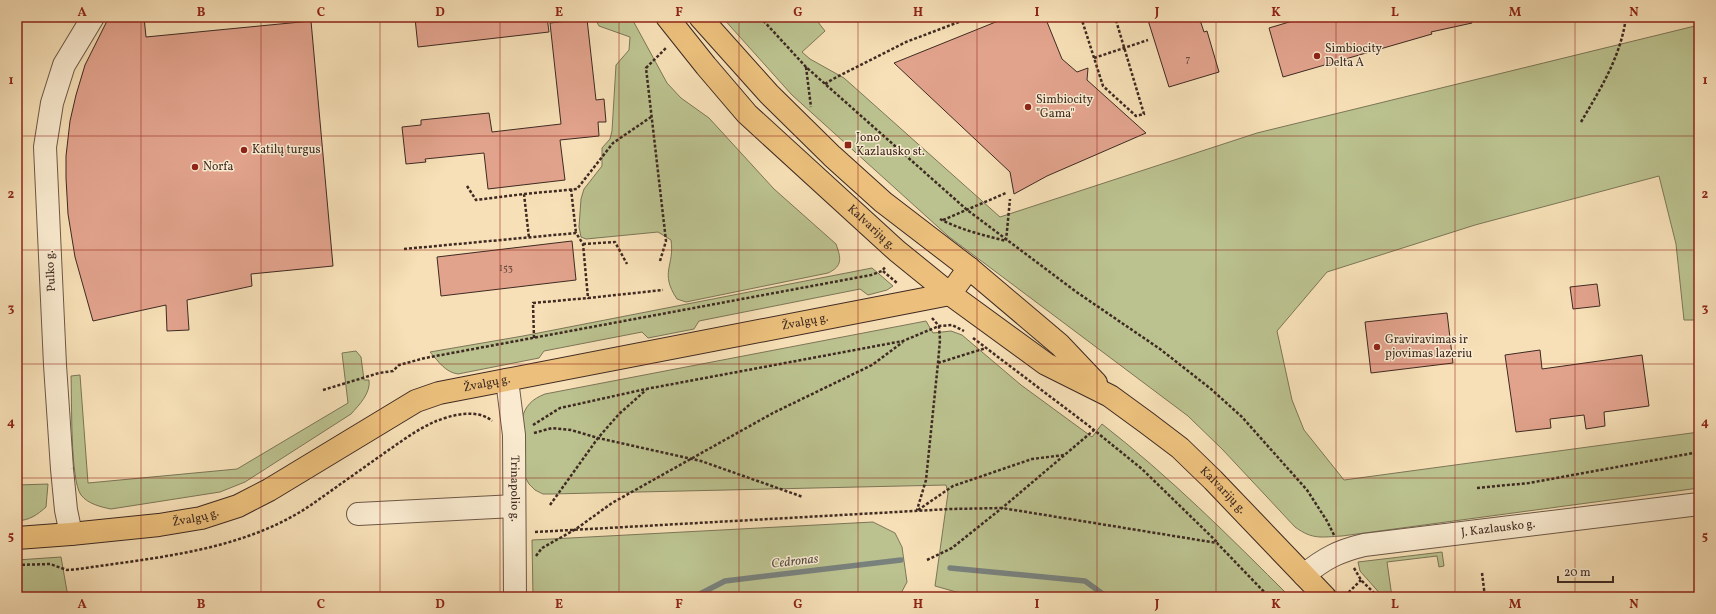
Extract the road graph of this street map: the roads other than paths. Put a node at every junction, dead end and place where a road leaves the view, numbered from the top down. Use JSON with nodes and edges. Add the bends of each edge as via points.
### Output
{"nodes":[{"id":1,"x":93,"y":17,"type":"edge"},
{"id":2,"x":667,"y":17,"type":"edge"},
{"id":3,"x":700,"y":17,"type":"edge"},
{"id":4,"x":769,"y":94,"type":"junction"},
{"id":5,"x":747,"y":114,"type":"junction"},
{"id":6,"x":969,"y":268,"type":"junction"},
{"id":7,"x":950,"y":294,"type":"junction"},
{"id":8,"x":507,"y":380,"type":"junction"},
{"id":9,"x":1110,"y":396,"type":"junction"},
{"id":10,"x":1699,"y":504,"type":"edge"},
{"id":11,"x":514,"y":506,"type":"junction"},
{"id":12,"x":358,"y":514,"type":"dead end"},
{"id":13,"x":71,"y":534,"type":"junction"},
{"id":14,"x":17,"y":538,"type":"edge"},
{"id":15,"x":1304,"y":575,"type":"junction"},
{"id":16,"x":515,"y":590,"type":"edge"},
{"id":17,"x":1325,"y":597,"type":"edge"}],
"edges":[{"from":1,"to":13,"type":"street","name":"Pulko g.","via":[[64,65],[52,104],[45,147],[60,439],[66,510]]},
{"from":2,"to":5,"type":"main road","name":"Kalvarijų g."},
{"from":3,"to":4,"type":"main road","name":"Kalvarijų g."},
{"from":4,"to":5,"type":"main road"},
{"from":4,"to":6,"type":"main road","name":"Kalvarijų g.","via":[[882,202]]},
{"from":5,"to":7,"type":"main road","name":"Kalvarijų g.","via":[[891,246]]},
{"from":6,"to":7,"type":"main road"},
{"from":6,"to":9,"type":"main road","name":"Kalvarijų g.","via":[[1060,345]]},
{"from":7,"to":8,"type":"main road","name":"Žvalgų g."},
{"from":7,"to":9,"type":"main road","name":"Kalvarijų g.","via":[[1046,364]]},
{"from":8,"to":11,"type":"street","name":"Trinapolio g.","via":[[514,435]]},
{"from":8,"to":13,"type":"main road","name":"Žvalgų g.","via":[[416,400],[269,490],[238,506],[201,518]]},
{"from":9,"to":15,"type":"main road","name":"Kalvarijų g.","via":[[1180,448]]},
{"from":10,"to":15,"type":"street","name":"J. Kazlausko g.","via":[[1364,545],[1343,550]]},
{"from":11,"to":12,"type":"street"},
{"from":11,"to":16,"type":"street","name":"Trinapolio g."},
{"from":13,"to":14,"type":"main road","name":"Žvalgų g."},
{"from":15,"to":17,"type":"main road","name":"Kalvarijų g."}]}
